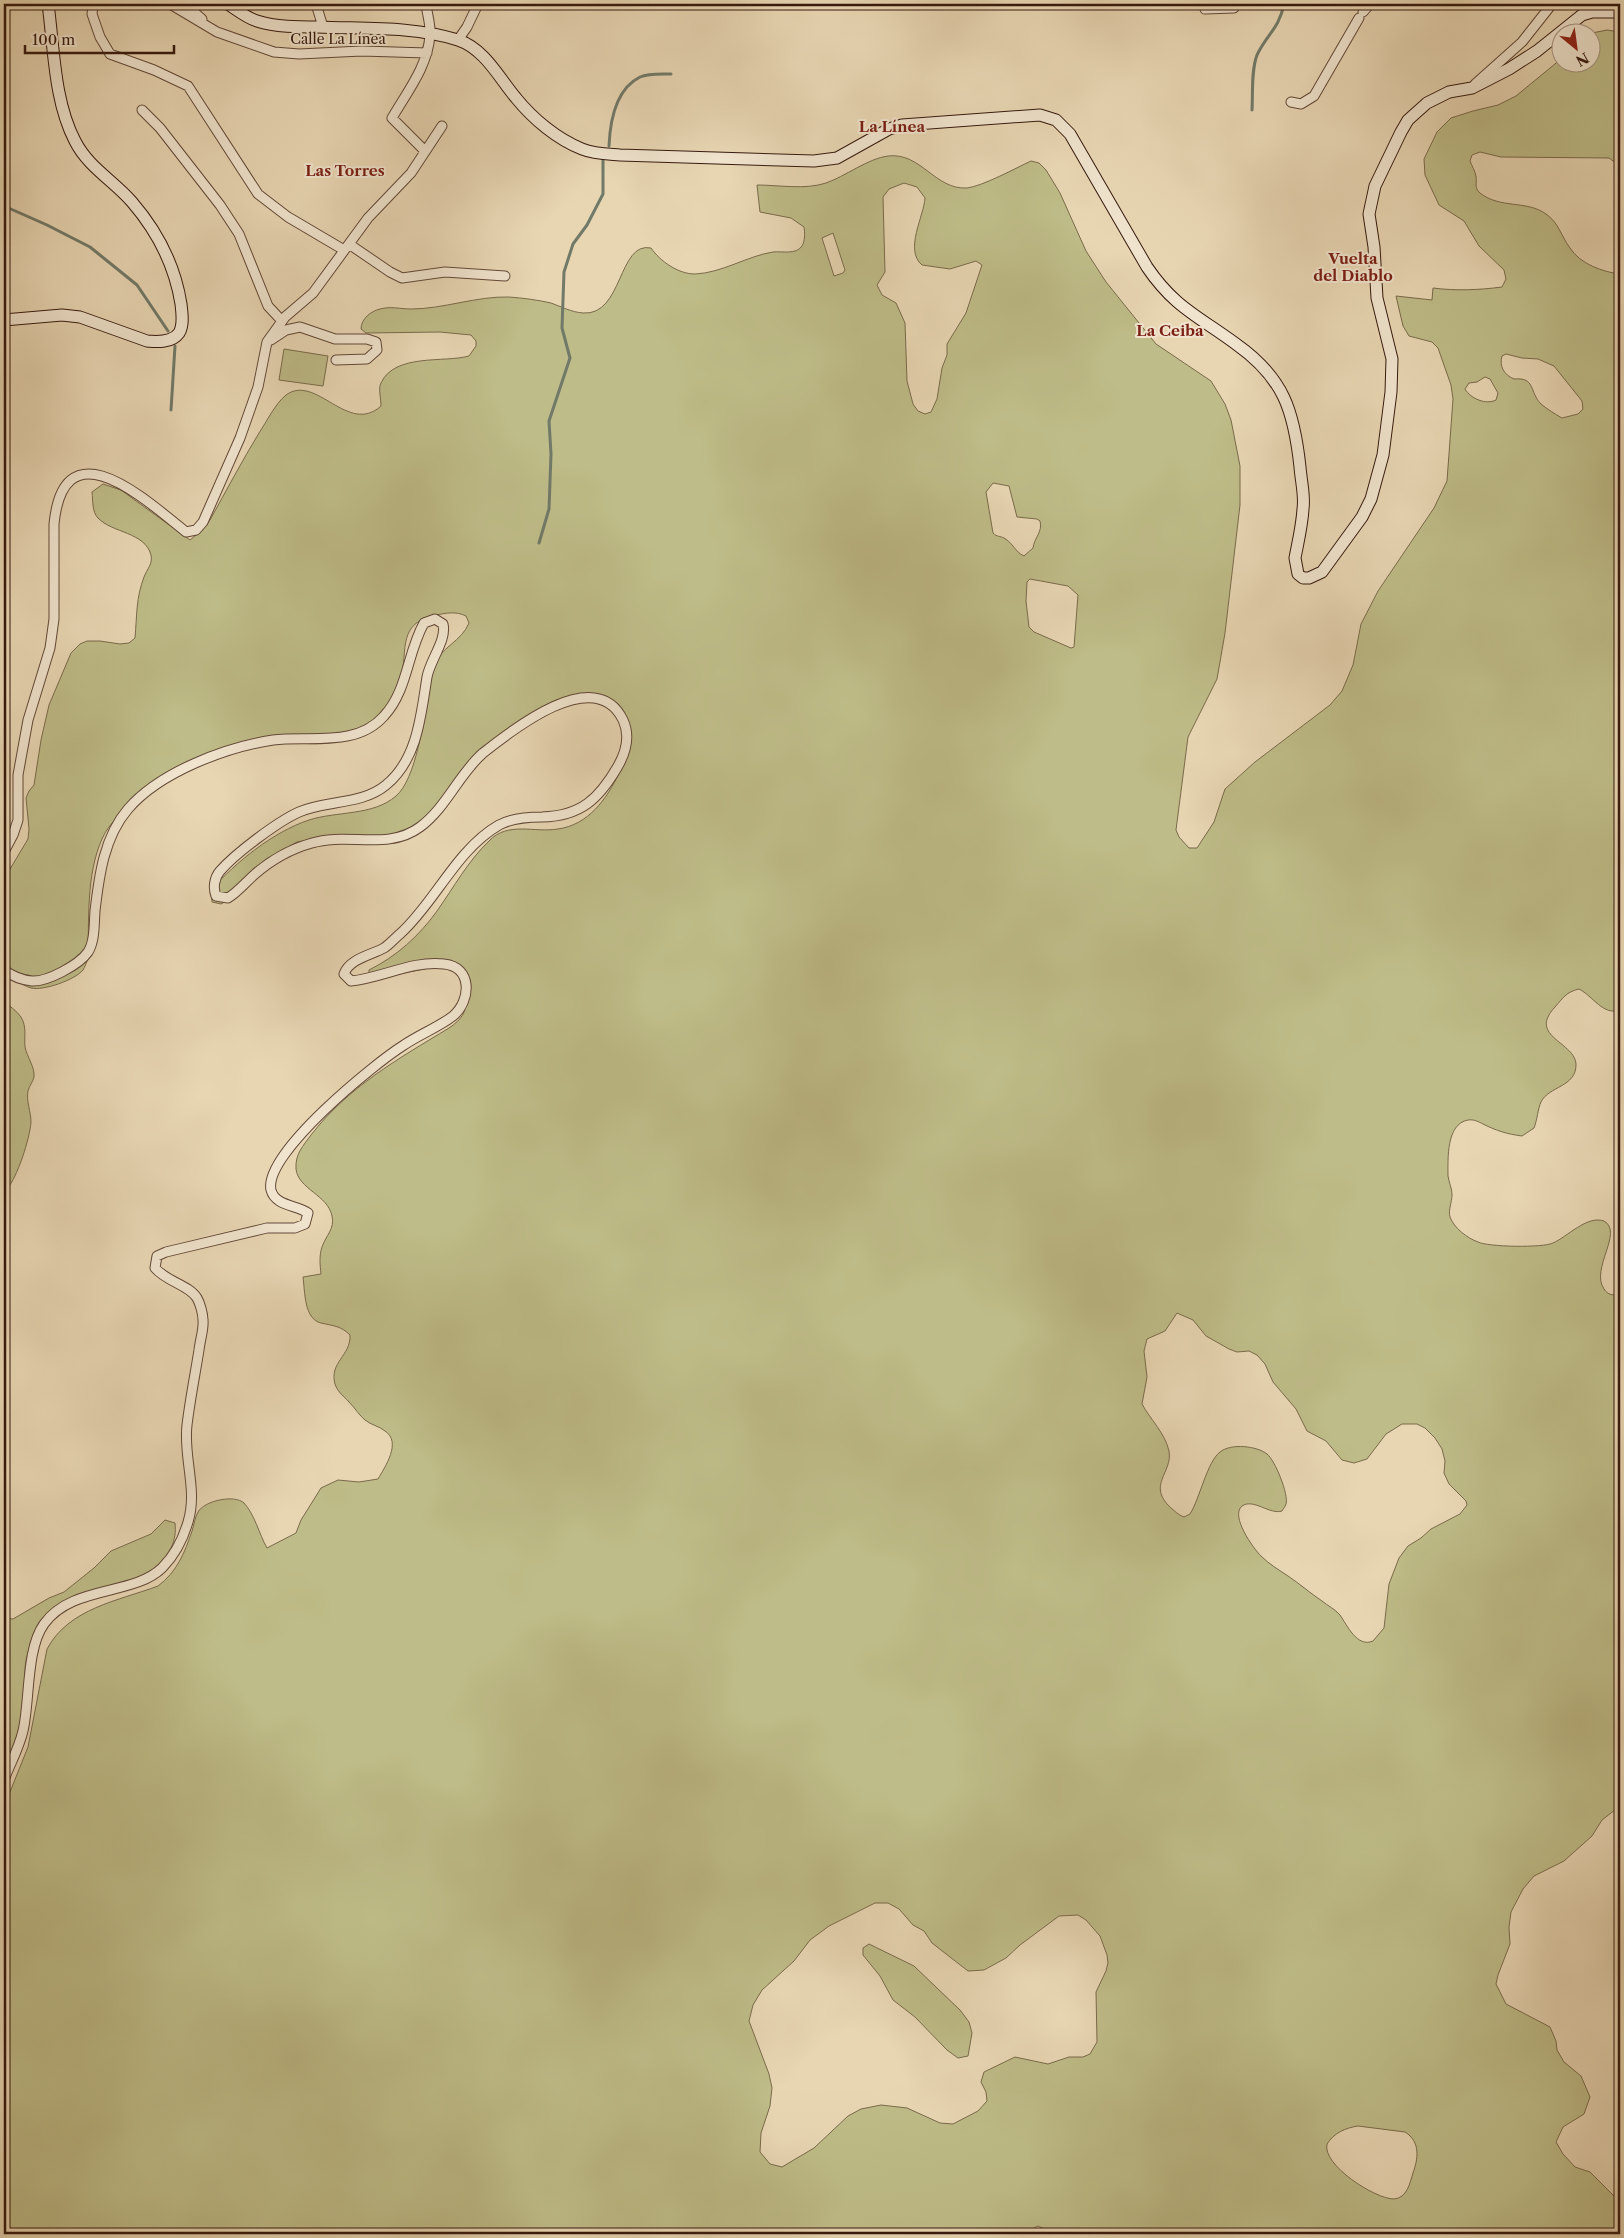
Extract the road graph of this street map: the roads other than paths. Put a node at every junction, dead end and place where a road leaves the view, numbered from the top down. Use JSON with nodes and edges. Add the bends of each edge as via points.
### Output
{"nodes":[{"id":1,"x":48,"y":4,"type":"edge"},
{"id":2,"x":170,"y":4,"type":"edge"},
{"id":3,"x":185,"y":4,"type":"edge"},
{"id":4,"x":228,"y":4,"type":"edge"},
{"id":5,"x":316,"y":4,"type":"edge"},
{"id":6,"x":426,"y":4,"type":"edge"},
{"id":7,"x":478,"y":4,"type":"edge"},
{"id":8,"x":1204,"y":4,"type":"edge"},
{"id":9,"x":1370,"y":4,"type":"edge"},
{"id":10,"x":1552,"y":4,"type":"edge"},
{"id":11,"x":94,"y":5,"type":"edge"},
{"id":12,"x":1234,"y":8,"type":"dead end"},
{"id":13,"x":1620,"y":12,"type":"edge"},
{"id":14,"x":322,"y":27,"type":"junction"},
{"id":15,"x":217,"y":32,"type":"junction"},
{"id":16,"x":430,"y":34,"type":"junction"},
{"id":17,"x":458,"y":40,"type":"junction"},
{"id":18,"x":427,"y":53,"type":"junction"},
{"id":19,"x":1472,"y":88,"type":"junction"},
{"id":20,"x":1291,"y":102,"type":"dead end"},
{"id":21,"x":142,"y":110,"type":"dead end"},
{"id":22,"x":442,"y":126,"type":"dead end"},
{"id":23,"x":425,"y":151,"type":"junction"},
{"id":24,"x":346,"y":247,"type":"junction"},
{"id":25,"x":505,"y":276,"type":"dead end"},
{"id":26,"x":4,"y":320,"type":"edge"},
{"id":27,"x":282,"y":321,"type":"junction"},
{"id":28,"x":267,"y":342,"type":"junction"},
{"id":29,"x":336,"y":360,"type":"dead end"},
{"id":30,"x":4,"y":852,"type":"edge"},
{"id":31,"x":4,"y":970,"type":"edge"},
{"id":32,"x":4,"y":1780,"type":"edge"}],
"edges":[{"from":1,"to":26,"type":"main road","via":[[60,92],[70,131],[81,152],[132,201],[157,239],[171,263],[183,316],[178,334],[156,342],[80,316]]},
{"from":2,"to":15,"type":"street","name":"Calle La Línea"},
{"from":3,"to":15,"type":"street"},
{"from":4,"to":14,"type":"main road","via":[[255,21]]},
{"from":5,"to":14,"type":"street"},
{"from":6,"to":16,"type":"street"},
{"from":7,"to":17,"type":"street"},
{"from":8,"to":12,"type":"street","via":[[1205,8]]},
{"from":9,"to":20,"type":"street","via":[[1314,96],[1301,104]]},
{"from":10,"to":19,"type":"street","via":[[1522,42]]},
{"from":11,"to":24,"type":"street","via":[[92,14],[110,54],[188,86],[258,194],[293,221]]},
{"from":13,"to":19,"type":"main road","via":[[1582,15],[1510,69]]},
{"from":14,"to":16,"type":"main road"},
{"from":15,"to":18,"type":"street","name":"Calle La Línea","via":[[256,47],[288,53]]},
{"from":16,"to":17,"type":"main road"},
{"from":16,"to":18,"type":"street"},
{"from":17,"to":19,"type":"main road","via":[[479,52],[517,100],[546,128],[577,146],[620,156],[814,161],[837,158],[889,129],[909,124],[1040,114],[1056,120],[1079,147],[1157,282],[1188,312],[1249,354],[1285,398],[1296,430],[1304,499],[1295,558],[1303,578],[1322,572],[1367,509],[1384,455],[1393,376],[1377,298],[1374,246],[1369,226],[1370,201],[1375,186],[1400,132],[1412,116],[1436,97]]},
{"from":18,"to":23,"type":"street","via":[[392,118]]},
{"from":21,"to":27,"type":"street","via":[[220,205],[239,234],[268,306]]},
{"from":22,"to":23,"type":"street"},
{"from":23,"to":24,"type":"street","via":[[400,186],[368,218]]},
{"from":24,"to":25,"type":"street","via":[[402,278],[445,272]]},
{"from":24,"to":27,"type":"street","via":[[313,293]]},
{"from":27,"to":28,"type":"street"},
{"from":28,"to":29,"type":"street","via":[[286,330],[300,327],[335,339],[376,342],[377,350],[367,359]]},
{"from":28,"to":30,"type":"street","via":[[258,387],[240,438],[203,522],[196,530],[186,532],[132,492],[93,472],[78,476],[61,493],[54,524],[54,619],[50,648],[28,720],[18,775],[18,820]]},
{"from":31,"to":32,"type":"street","via":[[14,977],[33,981],[71,967],[88,952],[98,880],[109,843],[128,808],[151,788],[197,763],[232,750],[274,740],[328,739],[355,734],[378,722],[386,715],[403,685],[415,639],[424,624],[435,619],[443,624],[445,631],[429,669],[417,736],[402,768],[376,791],[300,812],[260,837],[219,872],[214,888],[216,896],[228,898],[289,850],[337,839],[380,840],[406,835],[420,827],[479,757],[535,714],[552,706],[578,699],[603,700],[618,710],[626,727],[627,740],[622,758],[608,784],[595,798],[569,814],[506,821],[496,827],[469,851],[406,928],[386,946],[346,968],[344,974],[351,981],[424,965],[445,964],[456,967],[468,987],[466,997],[454,1015],[403,1045],[341,1093],[284,1156],[274,1172],[271,1192],[282,1203],[300,1207],[308,1213],[305,1224],[295,1228],[267,1228],[157,1256],[155,1268],[163,1278],[189,1289],[198,1298],[203,1319],[187,1426],[186,1450],[192,1497],[188,1522],[176,1550],[161,1568],[147,1578],[68,1604],[44,1624],[31,1668],[22,1731]]}]}
